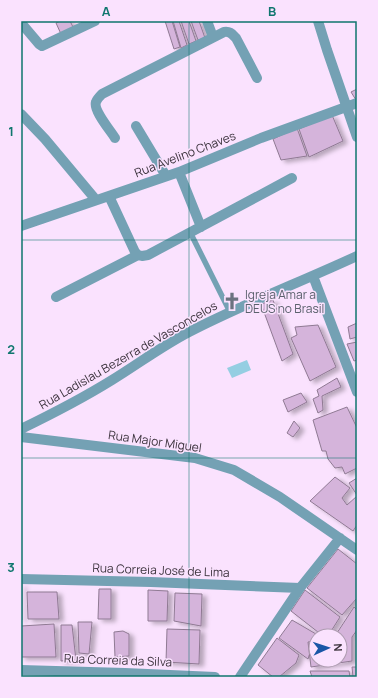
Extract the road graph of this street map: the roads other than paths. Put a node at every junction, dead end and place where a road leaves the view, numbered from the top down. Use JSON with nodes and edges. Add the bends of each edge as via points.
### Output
{"nodes":[{"id":1,"x":96,"y":21,"type":"edge"},
{"id":2,"x":207,"y":21,"type":"edge"},
{"id":3,"x":318,"y":21,"type":"edge"},
{"id":4,"x":22,"y":22,"type":"edge"},
{"id":5,"x":213,"y":37,"type":"junction"},
{"id":6,"x":257,"y":78,"type":"dead end"},
{"id":7,"x":357,"y":103,"type":"edge"},
{"id":8,"x":346,"y":107,"type":"junction"},
{"id":9,"x":21,"y":114,"type":"edge"},
{"id":10,"x":136,"y":126,"type":"dead end"},
{"id":11,"x":357,"y":137,"type":"edge"},
{"id":12,"x":115,"y":138,"type":"dead end"},
{"id":13,"x":179,"y":172,"type":"junction"},
{"id":14,"x":166,"y":176,"type":"junction"},
{"id":15,"x":292,"y":178,"type":"dead end"},
{"id":16,"x":109,"y":196,"type":"junction"},
{"id":17,"x":96,"y":200,"type":"junction"},
{"id":18,"x":22,"y":223,"type":"edge"},
{"id":19,"x":201,"y":227,"type":"junction"},
{"id":20,"x":190,"y":232,"type":"junction"},
{"id":21,"x":138,"y":255,"type":"junction"},
{"id":22,"x":357,"y":256,"type":"edge"},
{"id":23,"x":313,"y":276,"type":"junction"},
{"id":24,"x":56,"y":297,"type":"dead end"},
{"id":25,"x":230,"y":312,"type":"junction"},
{"id":26,"x":357,"y":392,"type":"edge"},
{"id":27,"x":21,"y":429,"type":"edge"},
{"id":28,"x":21,"y":437,"type":"edge"},
{"id":29,"x":340,"y":538,"type":"junction"},
{"id":30,"x":356,"y":547,"type":"edge"},
{"id":31,"x":21,"y":579,"type":"edge"},
{"id":32,"x":300,"y":588,"type":"junction"},
{"id":33,"x":21,"y":670,"type":"edge"},
{"id":34,"x":215,"y":677,"type":"edge"},
{"id":35,"x":240,"y":677,"type":"edge"}],
"edges":[{"from":1,"to":4,"type":"street","via":[[44,46],[39,44]]},
{"from":2,"to":5,"type":"street"},
{"from":3,"to":8,"type":"street"},
{"from":5,"to":6,"type":"street","via":[[224,32],[232,34]]},
{"from":5,"to":12,"type":"street","via":[[102,94],[96,102],[96,107]]},
{"from":7,"to":8,"type":"street","name":"Rua Avelino Chaves"},
{"from":8,"to":11,"type":"street"},
{"from":8,"to":13,"type":"street","name":"Rua Avelino Chaves"},
{"from":9,"to":17,"type":"street"},
{"from":10,"to":14,"type":"street"},
{"from":13,"to":14,"type":"street","name":"Rua Avelino Chaves"},
{"from":13,"to":19,"type":"street"},
{"from":14,"to":16,"type":"street","name":"Rua Avelino Chaves"},
{"from":15,"to":19,"type":"street"},
{"from":16,"to":17,"type":"street","name":"Rua Avelino Chaves"},
{"from":16,"to":21,"type":"street"},
{"from":17,"to":18,"type":"street","name":"Rua Avelino Chaves"},
{"from":19,"to":20,"type":"street"},
{"from":20,"to":21,"type":"street","via":[[148,254]]},
{"from":20,"to":25,"type":"lane"},
{"from":21,"to":24,"type":"street"},
{"from":22,"to":23,"type":"street","name":"Rua Ladislau Bezerra de Vasconcelos"},
{"from":23,"to":25,"type":"street","name":"Rua Ladislau Bezerra de Vasconcelos"},
{"from":23,"to":26,"type":"street"},
{"from":25,"to":27,"type":"street","name":"Rua Ladislau Bezerra de Vasconcelos","via":[[156,351],[68,406]]},
{"from":28,"to":29,"type":"street","name":"Rua Major Miguel","via":[[194,458],[234,470],[280,497]]},
{"from":29,"to":30,"type":"street","name":"Rua Major Miguel"},
{"from":29,"to":32,"type":"street"},
{"from":31,"to":32,"type":"street","name":"Rua Correia José de Lima"},
{"from":32,"to":35,"type":"street"},
{"from":33,"to":34,"type":"street","name":"Rua Correia da Silva"}]}
